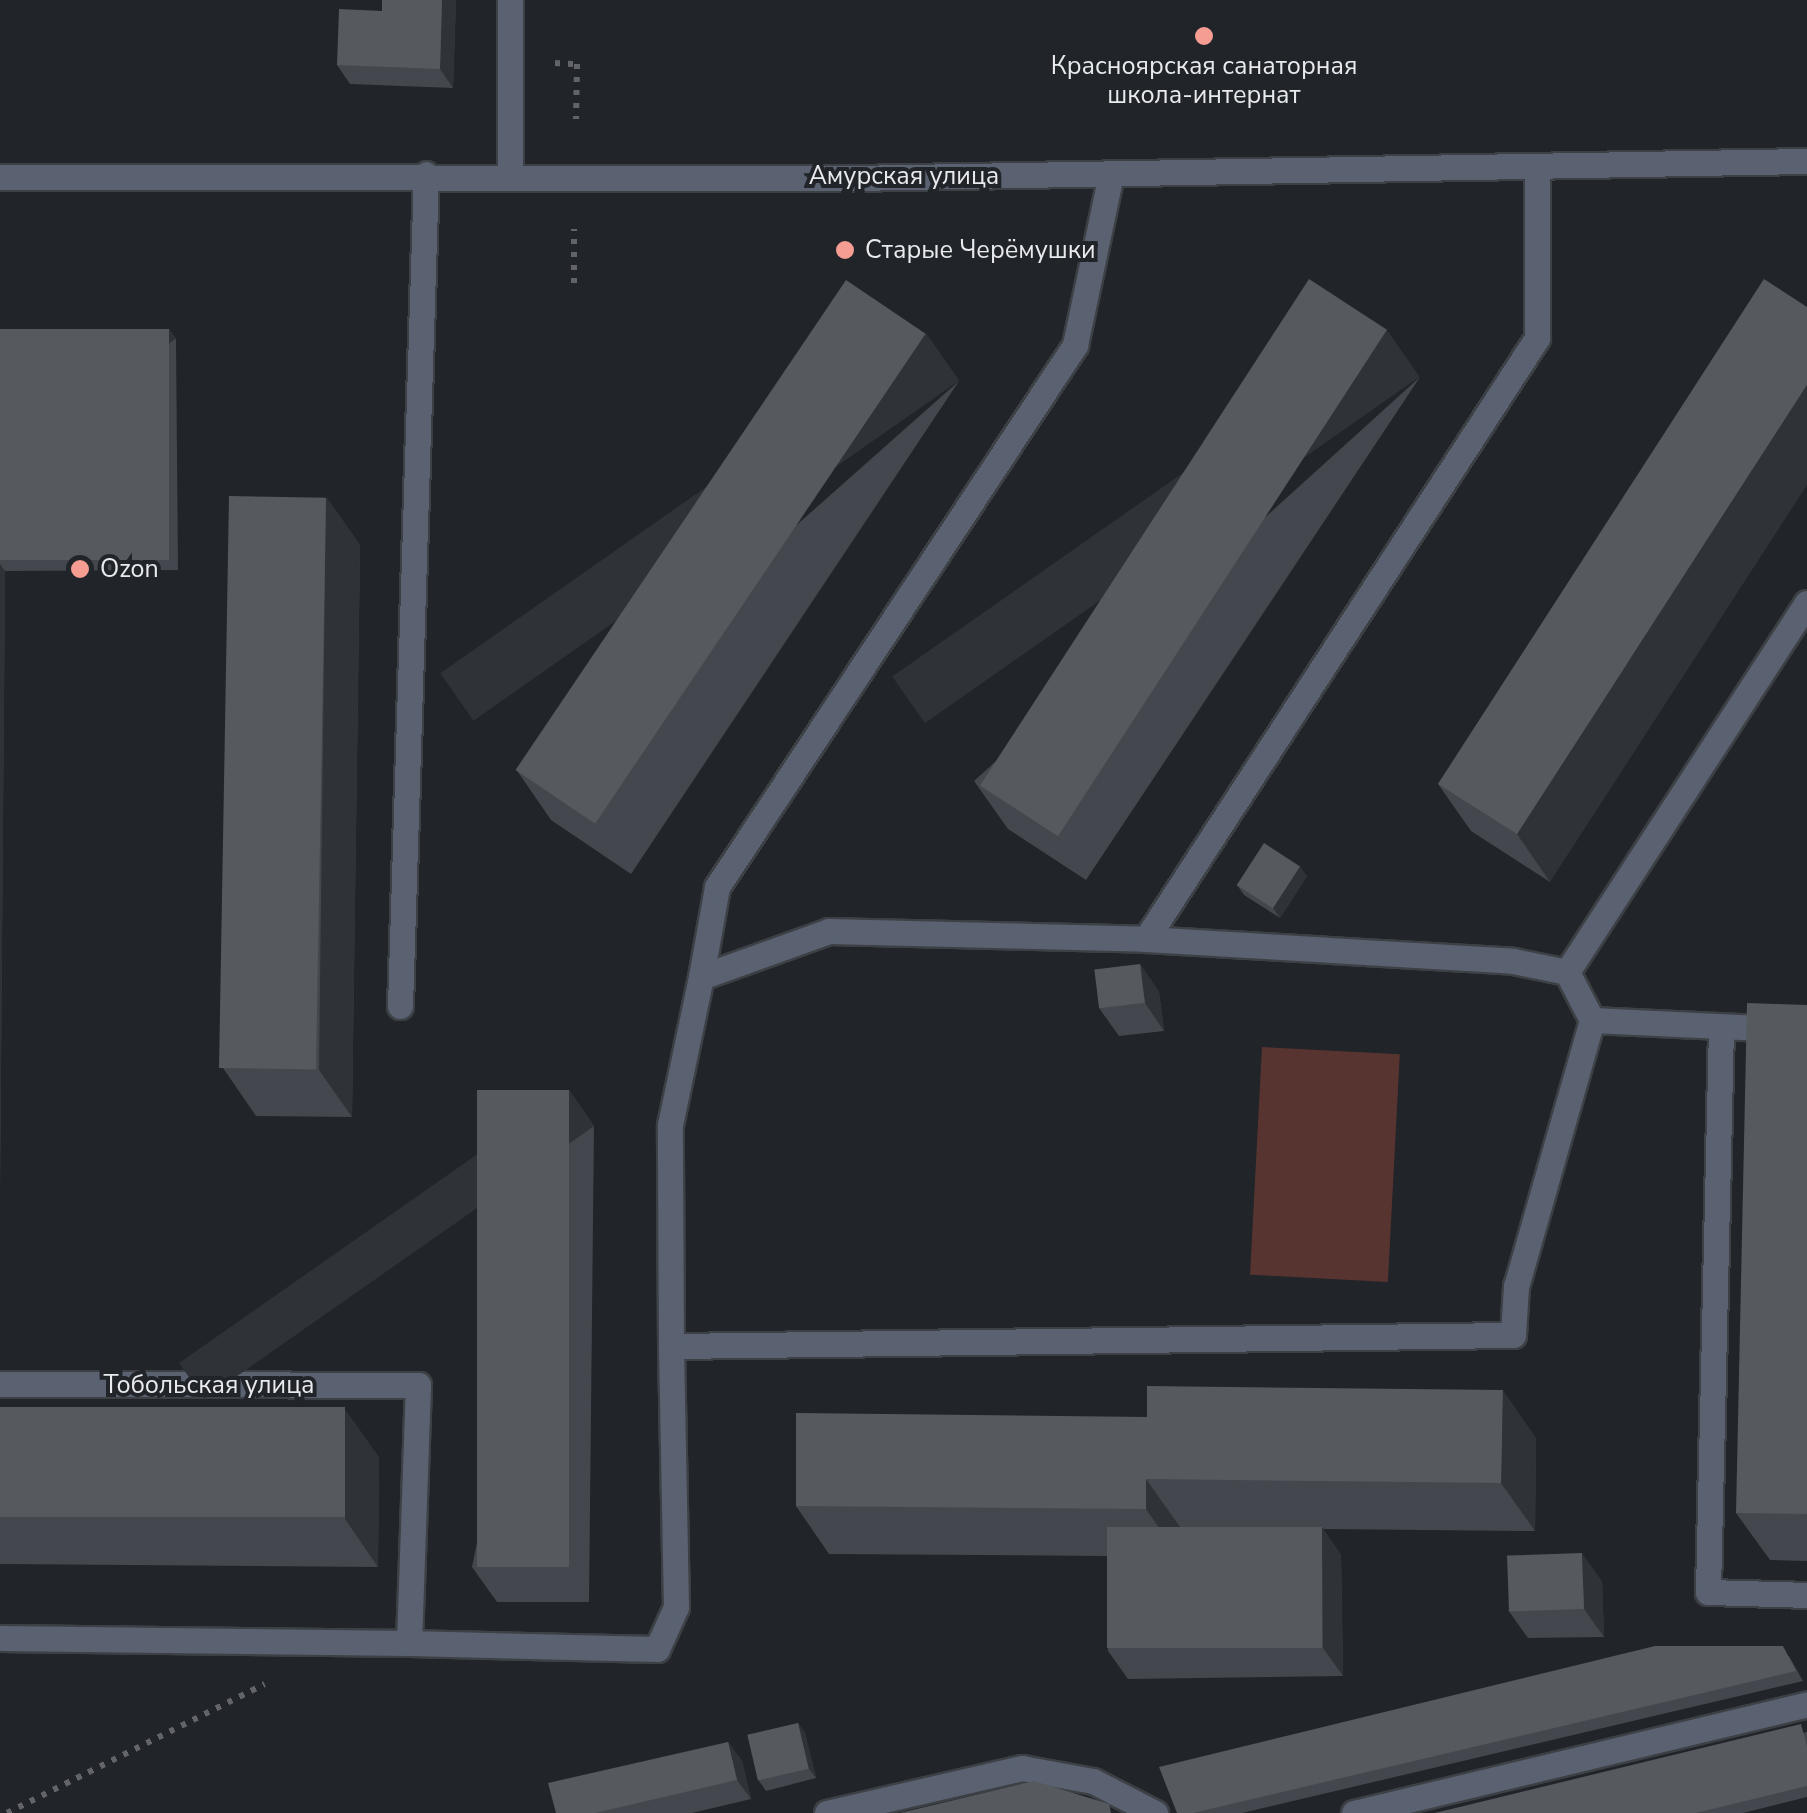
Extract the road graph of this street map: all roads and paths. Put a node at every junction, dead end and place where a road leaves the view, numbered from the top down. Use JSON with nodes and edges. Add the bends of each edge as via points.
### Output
{"nodes":[{"id":1,"x":510,"y":0,"type":"edge"},
{"id":2,"x":555,"y":63,"type":"dead end"},
{"id":3,"x":576,"y":120,"type":"dead end"},
{"id":4,"x":1807,"y":161,"type":"edge"},
{"id":5,"x":1537,"y":166,"type":"junction"},
{"id":6,"x":426,"y":174,"type":"junction"},
{"id":7,"x":510,"y":174,"type":"junction"},
{"id":8,"x":1111,"y":174,"type":"junction"},
{"id":9,"x":0,"y":177,"type":"edge"},
{"id":10,"x":574,"y":229,"type":"dead end"},
{"id":11,"x":574,"y":283,"type":"dead end"},
{"id":12,"x":1807,"y":603,"type":"edge"},
{"id":13,"x":1146,"y":939,"type":"junction"},
{"id":14,"x":1567,"y":972,"type":"junction"},
{"id":15,"x":701,"y":976,"type":"junction"},
{"id":16,"x":400,"y":1006,"type":"dead end"},
{"id":17,"x":1592,"y":1020,"type":"junction"},
{"id":18,"x":1721,"y":1027,"type":"junction"},
{"id":19,"x":1807,"y":1030,"type":"edge"},
{"id":20,"x":671,"y":1346,"type":"junction"},
{"id":21,"x":0,"y":1384,"type":"edge"},
{"id":22,"x":1807,"y":1595,"type":"edge"},
{"id":23,"x":0,"y":1638,"type":"edge"},
{"id":24,"x":409,"y":1644,"type":"junction"},
{"id":25,"x":279,"y":1680,"type":"dead end"},
{"id":26,"x":1807,"y":1704,"type":"edge"},
{"id":27,"x":6,"y":1813,"type":"edge"},
{"id":28,"x":827,"y":1813,"type":"edge"},
{"id":29,"x":1156,"y":1813,"type":"edge"},
{"id":30,"x":1354,"y":1813,"type":"edge"}],
"edges":[{"from":1,"to":7,"type":"street"},
{"from":2,"to":3,"type":"path","via":[[576,64]]},
{"from":4,"to":5,"type":"street","name":"Амурская улица"},
{"from":5,"to":8,"type":"street","name":"Амурская улица"},
{"from":5,"to":13,"type":"street","via":[[1537,338]]},
{"from":6,"to":7,"type":"street","name":"Амурская улица"},
{"from":6,"to":9,"type":"street","name":"Амурская улица"},
{"from":6,"to":16,"type":"street"},
{"from":7,"to":8,"type":"street","name":"Амурская улица"},
{"from":8,"to":15,"type":"street","via":[[1075,345],[717,887]]},
{"from":10,"to":11,"type":"path"},
{"from":12,"to":14,"type":"street"},
{"from":13,"to":14,"type":"street","via":[[1513,962]]},
{"from":13,"to":15,"type":"street","via":[[828,931]]},
{"from":14,"to":17,"type":"street"},
{"from":15,"to":20,"type":"street","via":[[670,1125]]},
{"from":17,"to":18,"type":"street"},
{"from":17,"to":20,"type":"street","via":[[1516,1286],[1512,1335]]},
{"from":18,"to":19,"type":"street"},
{"from":18,"to":22,"type":"street","via":[[1708,1592]]},
{"from":20,"to":24,"type":"street","via":[[676,1607],[657,1648]]},
{"from":21,"to":24,"type":"street","name":"Тобольская улица","via":[[418,1385]]},
{"from":23,"to":24,"type":"street"},
{"from":25,"to":27,"type":"path"},
{"from":26,"to":30,"type":"street"},
{"from":28,"to":29,"type":"street","via":[[1022,1768],[1093,1781]]}]}
